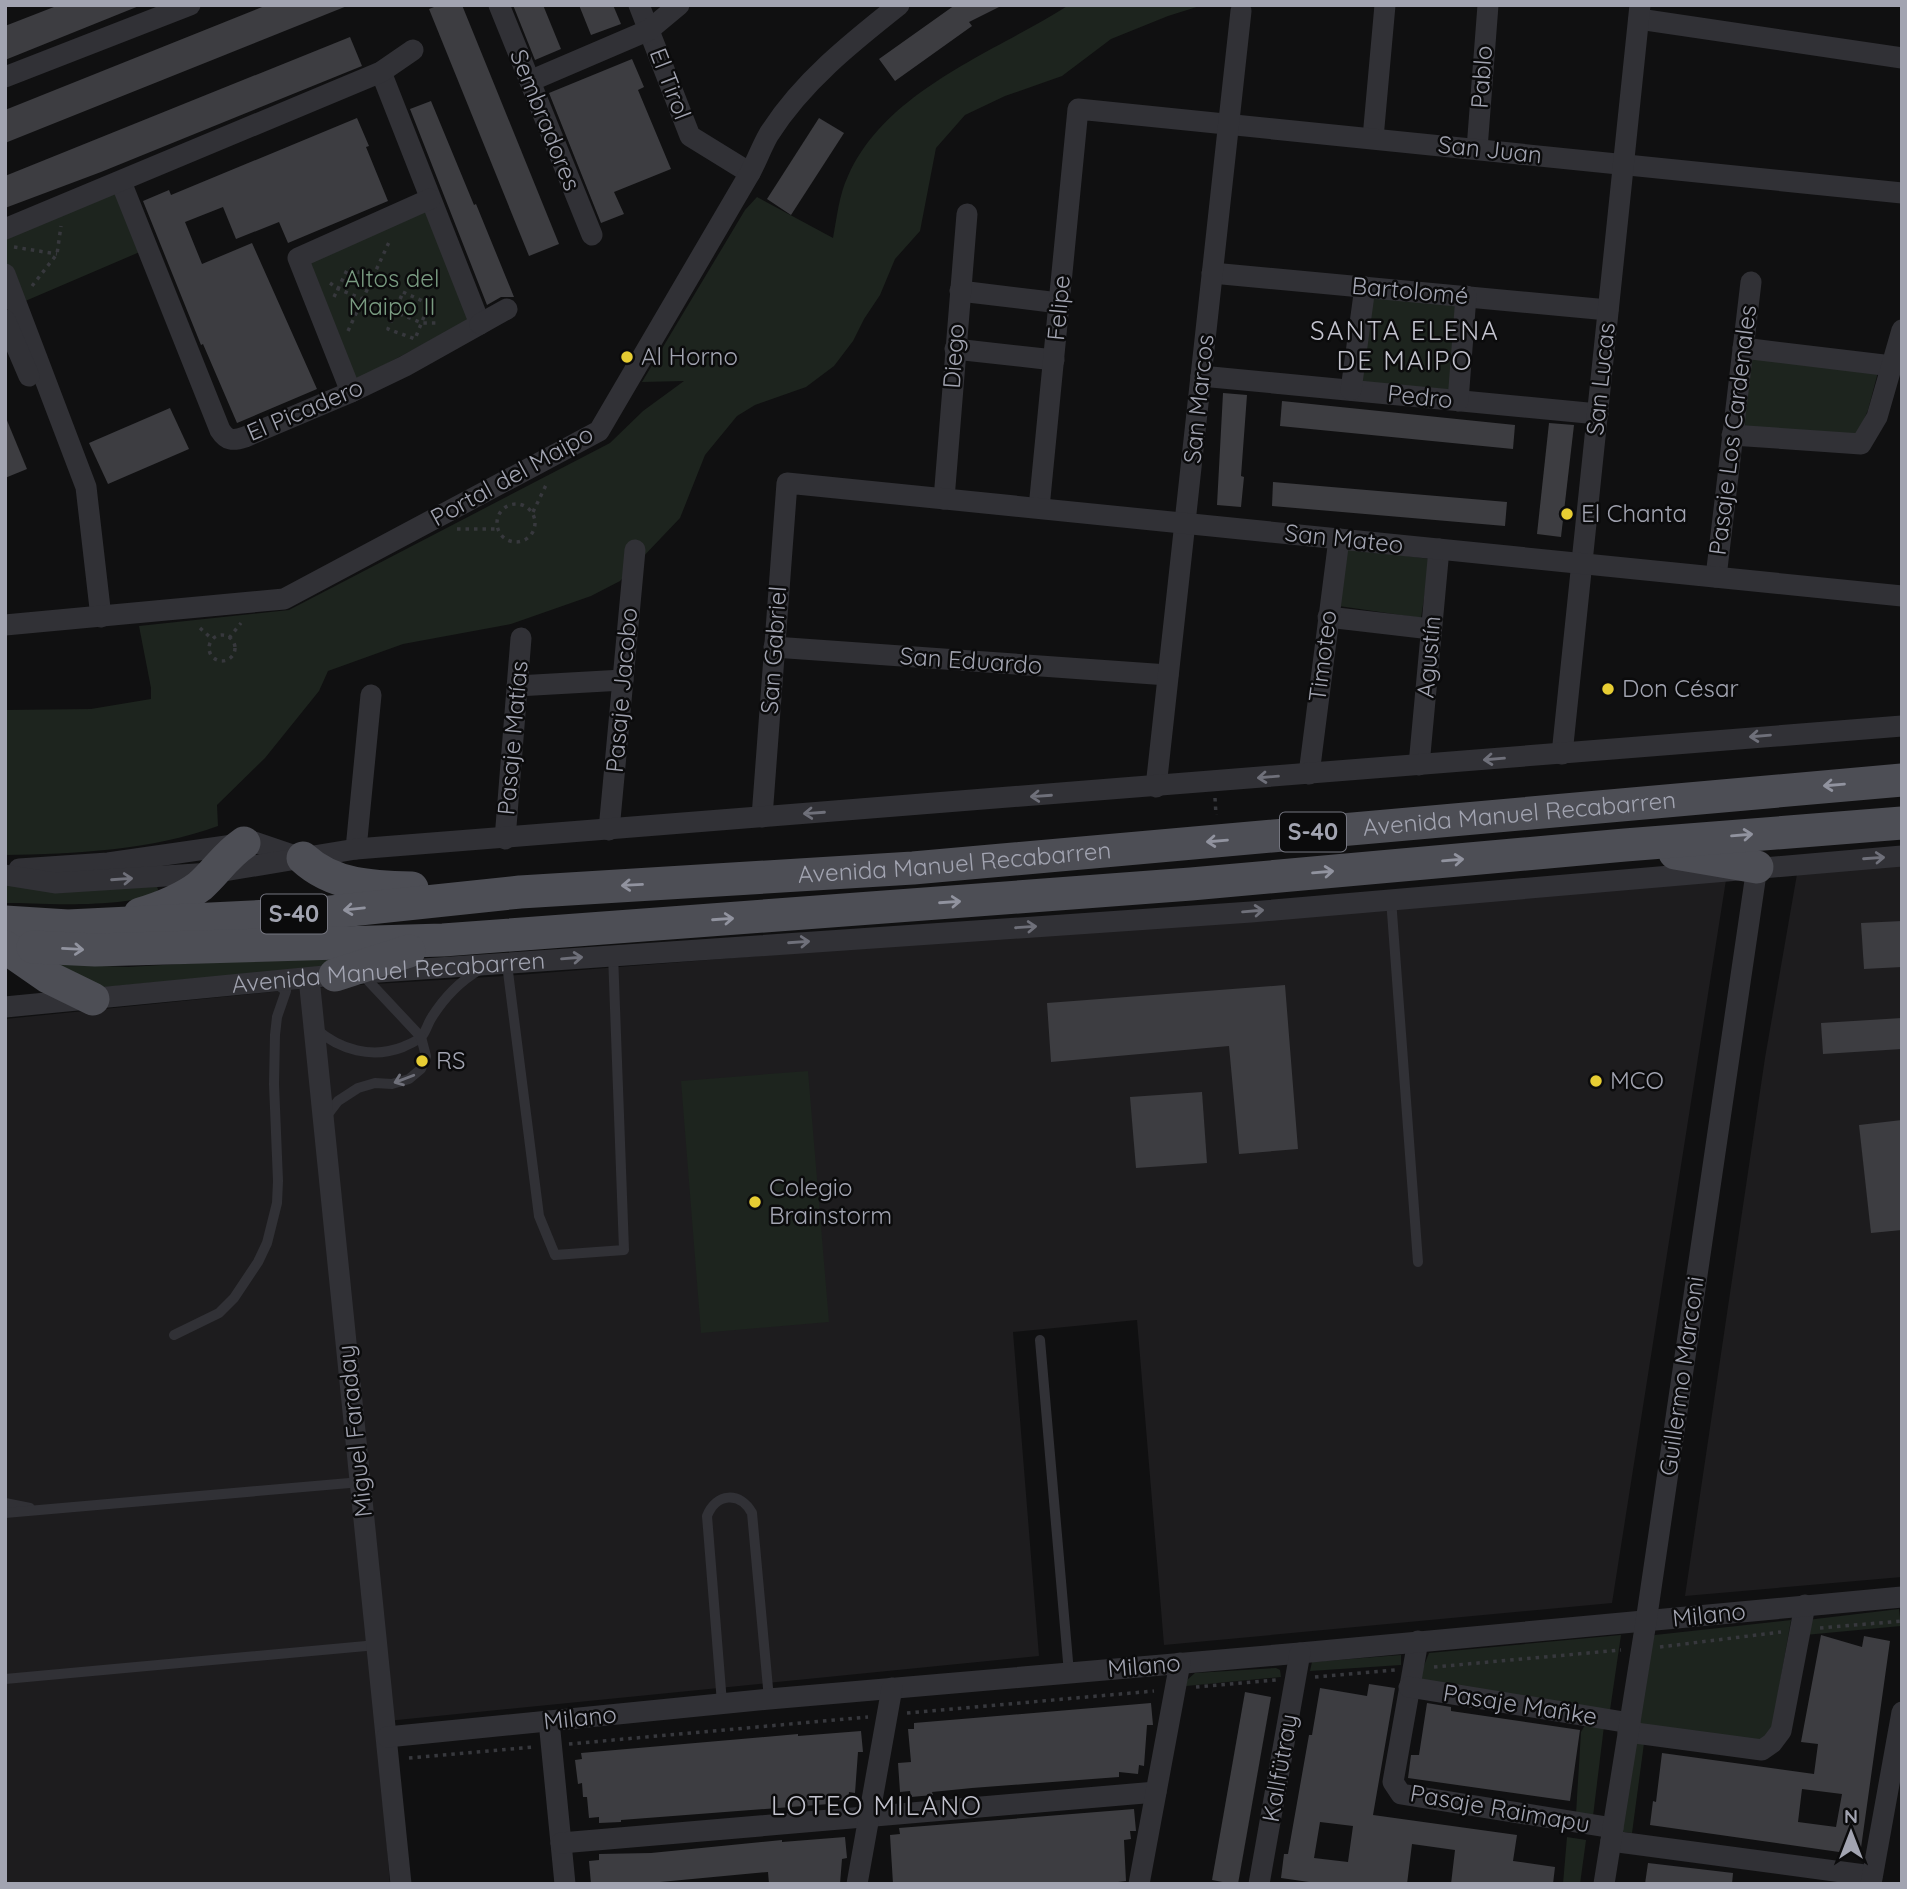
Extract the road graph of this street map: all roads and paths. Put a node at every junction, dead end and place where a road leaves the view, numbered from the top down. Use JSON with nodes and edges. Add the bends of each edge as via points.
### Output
{"nodes":[{"id":1,"x":190,"y":5,"type":"edge"},
{"id":2,"x":499,"y":5,"type":"edge"},
{"id":3,"x":639,"y":5,"type":"edge"},
{"id":4,"x":679,"y":5,"type":"edge"},
{"id":5,"x":899,"y":5,"type":"edge"},
{"id":6,"x":1385,"y":5,"type":"edge"},
{"id":7,"x":1488,"y":5,"type":"edge"},
{"id":8,"x":1241,"y":11,"type":"dead end"},
{"id":9,"x":1640,"y":12,"type":"edge"},
{"id":10,"x":649,"y":30,"type":"junction"},
{"id":11,"x":413,"y":50,"type":"dead end"},
{"id":12,"x":1902,"y":58,"type":"edge"},
{"id":13,"x":381,"y":72,"type":"junction"},
{"id":14,"x":5,"y":77,"type":"edge"},
{"id":15,"x":530,"y":82,"type":"junction"},
{"id":16,"x":1078,"y":108,"type":"joint"},
{"id":17,"x":1229,"y":123,"type":"junction"},
{"id":18,"x":1373,"y":138,"type":"junction"},
{"id":19,"x":1477,"y":149,"type":"junction"},
{"id":20,"x":1624,"y":164,"type":"junction"},
{"id":21,"x":750,"y":173,"type":"junction"},
{"id":22,"x":121,"y":182,"type":"junction"},
{"id":23,"x":1902,"y":193,"type":"edge"},
{"id":24,"x":430,"y":199,"type":"junction"},
{"id":25,"x":65,"y":204,"type":"junction"},
{"id":26,"x":404,"y":212,"type":"junction"},
{"id":27,"x":967,"y":214,"type":"dead end"},
{"id":28,"x":5,"y":229,"type":"edge"},
{"id":29,"x":592,"y":235,"type":"dead end"},
{"id":30,"x":5,"y":246,"type":"edge"},
{"id":31,"x":57,"y":254,"type":"junction"},
{"id":32,"x":1212,"y":273,"type":"junction"},
{"id":33,"x":371,"y":276,"type":"junction"},
{"id":34,"x":328,"y":281,"type":"dead end"},
{"id":35,"x":1751,"y":282,"type":"dead end"},
{"id":36,"x":1365,"y":287,"type":"junction"},
{"id":37,"x":338,"y":289,"type":"junction"},
{"id":38,"x":960,"y":291,"type":"junction"},
{"id":39,"x":1466,"y":296,"type":"junction"},
{"id":40,"x":361,"y":299,"type":"junction"},
{"id":41,"x":333,"y":300,"type":"dead end"},
{"id":42,"x":1059,"y":303,"type":"junction"},
{"id":43,"x":11,"y":304,"type":"edge"},
{"id":44,"x":507,"y":309,"type":"dead end"},
{"id":45,"x":1608,"y":310,"type":"junction"},
{"id":46,"x":394,"y":312,"type":"junction"},
{"id":47,"x":422,"y":323,"type":"junction"},
{"id":48,"x":480,"y":324,"type":"junction"},
{"id":49,"x":1902,"y":330,"type":"edge"},
{"id":50,"x":1743,"y":348,"type":"junction"},
{"id":51,"x":954,"y":349,"type":"junction"},
{"id":52,"x":339,"y":360,"type":"junction"},
{"id":53,"x":1054,"y":360,"type":"junction"},
{"id":54,"x":1892,"y":366,"type":"junction"},
{"id":55,"x":1201,"y":376,"type":"junction"},
{"id":56,"x":1351,"y":390,"type":"junction"},
{"id":57,"x":351,"y":392,"type":"junction"},
{"id":58,"x":1458,"y":401,"type":"junction"},
{"id":59,"x":1598,"y":414,"type":"junction"},
{"id":60,"x":1732,"y":435,"type":"junction"},
{"id":61,"x":787,"y":482,"type":"joint"},
{"id":62,"x":944,"y":499,"type":"junction"},
{"id":63,"x":1040,"y":508,"type":"junction"},
{"id":64,"x":1185,"y":523,"type":"junction"},
{"id":65,"x":497,"y":528,"type":"junction"},
{"id":66,"x":453,"y":529,"type":"dead end"},
{"id":67,"x":1339,"y":539,"type":"junction"},
{"id":68,"x":1439,"y":549,"type":"junction"},
{"id":69,"x":635,"y":550,"type":"dead end"},
{"id":70,"x":1582,"y":564,"type":"junction"},
{"id":71,"x":1716,"y":577,"type":"junction"},
{"id":72,"x":1902,"y":596,"type":"edge"},
{"id":73,"x":94,"y":617,"type":"junction"},
{"id":74,"x":1328,"y":617,"type":"junction"},
{"id":75,"x":242,"y":622,"type":"dead end"},
{"id":76,"x":5,"y":625,"type":"edge"},
{"id":77,"x":198,"y":626,"type":"dead end"},
{"id":78,"x":1431,"y":629,"type":"junction"},
{"id":79,"x":229,"y":638,"type":"junction"},
{"id":80,"x":520,"y":638,"type":"dead end"},
{"id":81,"x":213,"y":640,"type":"junction"},
{"id":82,"x":774,"y":647,"type":"junction"},
{"id":83,"x":1168,"y":675,"type":"junction"},
{"id":84,"x":623,"y":680,"type":"junction"},
{"id":85,"x":517,"y":686,"type":"junction"},
{"id":86,"x":371,"y":695,"type":"dead end"},
{"id":87,"x":1902,"y":726,"type":"edge"},
{"id":88,"x":1562,"y":754,"type":"junction"},
{"id":89,"x":1419,"y":765,"type":"junction"},
{"id":90,"x":1309,"y":774,"type":"junction"},
{"id":91,"x":1902,"y":780,"type":"edge"},
{"id":92,"x":1156,"y":787,"type":"junction"},
{"id":93,"x":762,"y":817,"type":"junction"},
{"id":94,"x":1902,"y":823,"type":"edge"},
{"id":95,"x":609,"y":830,"type":"junction"},
{"id":96,"x":505,"y":839,"type":"junction"},
{"id":97,"x":244,"y":843,"type":"junction"},
{"id":98,"x":1625,"y":845,"type":"junction"},
{"id":99,"x":356,"y":849,"type":"junction"},
{"id":100,"x":1902,"y":856,"type":"edge"},
{"id":101,"x":303,"y":859,"type":"junction"},
{"id":102,"x":1757,"y":867,"type":"junction"},
{"id":103,"x":5,"y":870,"type":"edge"},
{"id":104,"x":212,"y":873,"type":"junction"},
{"id":105,"x":5,"y":876,"type":"edge"},
{"id":106,"x":520,"y":892,"type":"junction"},
{"id":107,"x":1391,"y":899,"type":"junction"},
{"id":108,"x":5,"y":922,"type":"edge"},
{"id":109,"x":68,"y":926,"type":"junction"},
{"id":110,"x":443,"y":940,"type":"junction"},
{"id":111,"x":5,"y":946,"type":"edge"},
{"id":112,"x":613,"y":954,"type":"junction"},
{"id":113,"x":497,"y":965,"type":"junction"},
{"id":114,"x":335,"y":975,"type":"junction"},
{"id":115,"x":273,"y":981,"type":"junction"},
{"id":116,"x":44,"y":990,"type":"junction"},
{"id":117,"x":93,"y":999,"type":"joint"},
{"id":118,"x":5,"y":1007,"type":"edge"},
{"id":119,"x":314,"y":1027,"type":"junction"},
{"id":120,"x":421,"y":1037,"type":"junction"},
{"id":121,"x":323,"y":1120,"type":"junction"},
{"id":122,"x":1418,"y":1262,"type":"dead end"},
{"id":123,"x":174,"y":1335,"type":"dead end"},
{"id":124,"x":1040,"y":1340,"type":"dead end"},
{"id":125,"x":360,"y":1482,"type":"junction"},
{"id":126,"x":5,"y":1503,"type":"edge"},
{"id":127,"x":43,"y":1510,"type":"junction"},
{"id":128,"x":5,"y":1513,"type":"edge"},
{"id":129,"x":1902,"y":1597,"type":"edge"},
{"id":130,"x":1805,"y":1605,"type":"junction"},
{"id":131,"x":1902,"y":1621,"type":"edge"},
{"id":132,"x":1646,"y":1622,"type":"junction"},
{"id":133,"x":1800,"y":1630,"type":"junction"},
{"id":134,"x":1419,"y":1641,"type":"junction"},
{"id":135,"x":377,"y":1645,"type":"junction"},
{"id":136,"x":1642,"y":1649,"type":"junction"},
{"id":137,"x":1300,"y":1653,"type":"junction"},
{"id":138,"x":1180,"y":1663,"type":"junction"},
{"id":139,"x":1069,"y":1673,"type":"junction"},
{"id":140,"x":1296,"y":1678,"type":"junction"},
{"id":141,"x":1411,"y":1678,"type":"junction"},
{"id":142,"x":5,"y":1679,"type":"edge"},
{"id":143,"x":892,"y":1688,"type":"junction"},
{"id":144,"x":1175,"y":1689,"type":"junction"},
{"id":145,"x":769,"y":1699,"type":"junction"},
{"id":146,"x":722,"y":1703,"type":"junction"},
{"id":147,"x":1902,"y":1712,"type":"edge"},
{"id":148,"x":888,"y":1715,"type":"junction"},
{"id":149,"x":549,"y":1721,"type":"junction"},
{"id":150,"x":1629,"y":1727,"type":"junction"},
{"id":151,"x":387,"y":1737,"type":"junction"},
{"id":152,"x":552,"y":1746,"type":"junction"},
{"id":153,"x":389,"y":1760,"type":"junction"},
{"id":154,"x":1156,"y":1792,"type":"junction"},
{"id":155,"x":869,"y":1816,"type":"junction"},
{"id":156,"x":1612,"y":1835,"type":"junction"},
{"id":157,"x":561,"y":1843,"type":"junction"},
{"id":158,"x":1872,"y":1880,"type":"edge"},
{"id":159,"x":401,"y":1884,"type":"edge"},
{"id":160,"x":565,"y":1884,"type":"edge"},
{"id":161,"x":857,"y":1884,"type":"edge"},
{"id":162,"x":1139,"y":1884,"type":"edge"},
{"id":163,"x":1259,"y":1884,"type":"edge"},
{"id":164,"x":1604,"y":1884,"type":"edge"}],
"edges":[{"from":1,"to":14,"type":"street"},
{"from":2,"to":15,"type":"street","name":"Sembradores"},
{"from":3,"to":10,"type":"street","name":"El Tirol"},
{"from":4,"to":10,"type":"street"},
{"from":5,"to":21,"type":"street","name":"Portal del Maipo","via":[[804,89],[769,135]]},
{"from":6,"to":18,"type":"street"},
{"from":7,"to":19,"type":"street","name":"Pablo"},
{"from":8,"to":17,"type":"street","name":"San Marcos"},
{"from":9,"to":12,"type":"street"},
{"from":9,"to":20,"type":"street","name":"San Lucas"},
{"from":10,"to":15,"type":"street"},
{"from":10,"to":21,"type":"street","name":"El Tirol","via":[[690,136]]},
{"from":11,"to":13,"type":"street"},
{"from":13,"to":22,"type":"street"},
{"from":13,"to":24,"type":"street"},
{"from":15,"to":29,"type":"street","name":"Sembradores"},
{"from":16,"to":17,"type":"street","name":"San Juan"},
{"from":16,"to":42,"type":"street","name":"Felipe"},
{"from":17,"to":18,"type":"street","name":"San Juan"},
{"from":17,"to":32,"type":"street","name":"San Marcos"},
{"from":18,"to":19,"type":"street","name":"San Juan"},
{"from":19,"to":20,"type":"street","name":"San Juan"},
{"from":20,"to":23,"type":"street","name":"San Juan"},
{"from":20,"to":45,"type":"street","name":"San Lucas"},
{"from":21,"to":73,"type":"street","name":"Portal del Maipo","via":[[599,431],[284,599]]},
{"from":22,"to":25,"type":"street"},
{"from":22,"to":57,"type":"street","name":"El Picadero","via":[[224,437],[245,437]]},
{"from":24,"to":26,"type":"street"},
{"from":24,"to":48,"type":"street"},
{"from":25,"to":28,"type":"street"},
{"from":25,"to":31,"type":"path"},
{"from":26,"to":33,"type":"path"},
{"from":26,"to":52,"type":"street","via":[[298,258]]},
{"from":27,"to":38,"type":"street","name":"Diego"},
{"from":30,"to":31,"type":"path"},
{"from":31,"to":43,"type":"path"},
{"from":32,"to":36,"type":"street","name":"Bartolomé"},
{"from":32,"to":55,"type":"street","name":"San Marcos"},
{"from":33,"to":37,"type":"path","via":[[348,268]]},
{"from":33,"to":40,"type":"path"},
{"from":34,"to":37,"type":"path"},
{"from":35,"to":50,"type":"street","name":"Pasaje Los Cardenales"},
{"from":36,"to":39,"type":"street","name":"Bartolomé"},
{"from":36,"to":56,"type":"street"},
{"from":37,"to":40,"type":"path"},
{"from":37,"to":41,"type":"path"},
{"from":38,"to":42,"type":"street"},
{"from":38,"to":51,"type":"street","name":"Diego"},
{"from":39,"to":45,"type":"street","name":"Bartolomé"},
{"from":39,"to":58,"type":"street"},
{"from":40,"to":46,"type":"path"},
{"from":40,"to":52,"type":"path"},
{"from":42,"to":53,"type":"street","name":"Felipe"},
{"from":43,"to":73,"type":"street","via":[[77,482],[75,507],[88,556]]},
{"from":44,"to":48,"type":"street","name":"El Picadero"},
{"from":45,"to":59,"type":"street","name":"San Lucas"},
{"from":46,"to":47,"type":"path"},
{"from":46,"to":47,"type":"path","via":[[388,329],[415,339]]},
{"from":46,"to":47,"type":"path","via":[[403,292],[429,304]]},
{"from":47,"to":48,"type":"path"},
{"from":48,"to":57,"type":"street","name":"El Picadero"},
{"from":49,"to":54,"type":"street"},
{"from":50,"to":54,"type":"street"},
{"from":50,"to":60,"type":"street","name":"Pasaje Los Cardenales"},
{"from":51,"to":53,"type":"street"},
{"from":51,"to":62,"type":"street","name":"Diego"},
{"from":52,"to":57,"type":"street"},
{"from":53,"to":63,"type":"street","name":"Felipe"},
{"from":54,"to":60,"type":"street","via":[[1877,417],[1861,444]]},
{"from":55,"to":56,"type":"street","name":"Pedro"},
{"from":55,"to":64,"type":"street","name":"San Marcos"},
{"from":56,"to":58,"type":"street","name":"Pedro"},
{"from":58,"to":59,"type":"street","name":"Pedro"},
{"from":59,"to":70,"type":"street","name":"San Lucas"},
{"from":60,"to":71,"type":"street","name":"Pasaje Los Cardenales"},
{"from":61,"to":62,"type":"street","name":"San Mateo"},
{"from":61,"to":82,"type":"street","name":"San Gabriel"},
{"from":62,"to":63,"type":"street","name":"San Mateo"},
{"from":63,"to":64,"type":"street","name":"San Mateo"},
{"from":64,"to":67,"type":"street","name":"San Mateo"},
{"from":64,"to":83,"type":"street","name":"San Marcos"},
{"from":65,"to":65,"type":"path","via":[[502,537],[520,542],[534,530],[533,512],[517,503],[508,505],[500,511]]},
{"from":65,"to":66,"type":"path"},
{"from":67,"to":68,"type":"street","name":"San Mateo"},
{"from":67,"to":74,"type":"street","name":"Timoteo"},
{"from":68,"to":70,"type":"street","name":"San Mateo"},
{"from":68,"to":78,"type":"street","name":"Agustín"},
{"from":69,"to":84,"type":"street","name":"Pasaje Jacobo"},
{"from":70,"to":71,"type":"street","name":"San Mateo"},
{"from":70,"to":88,"type":"street","name":"San Lucas"},
{"from":71,"to":72,"type":"street","name":"San Mateo"},
{"from":73,"to":76,"type":"street","name":"Portal del Maipo"},
{"from":74,"to":78,"type":"street"},
{"from":74,"to":90,"type":"street","name":"Timoteo"},
{"from":75,"to":79,"type":"path"},
{"from":77,"to":81,"type":"path"},
{"from":78,"to":89,"type":"street","name":"Agustín"},
{"from":79,"to":81,"type":"path","via":[[222,635]]},
{"from":79,"to":81,"type":"path","via":[[234,652],[222,661],[209,653]]},
{"from":80,"to":85,"type":"street","name":"Pasaje Matías"},
{"from":82,"to":83,"type":"street","name":"San Eduardo"},
{"from":82,"to":93,"type":"street","name":"San Gabriel"},
{"from":83,"to":92,"type":"street","name":"San Marcos"},
{"from":84,"to":85,"type":"street"},
{"from":84,"to":95,"type":"street","name":"Pasaje Jacobo"},
{"from":85,"to":96,"type":"street","name":"Pasaje Matías"},
{"from":86,"to":99,"type":"street"},
{"from":87,"to":88,"type":"street","one_way":true},
{"from":88,"to":89,"type":"street","one_way":true},
{"from":89,"to":90,"type":"street"},
{"from":90,"to":92,"type":"street","one_way":true},
{"from":91,"to":106,"type":"main road","name":"Avenida Manuel Recabarren","number":"S-40","one_way":true,"via":[[914,869]]},
{"from":92,"to":93,"type":"street","one_way":true},
{"from":93,"to":95,"type":"street"},
{"from":98,"to":94,"type":"main road","name":"Avenida Manuel Recabarren","number":"S-40","one_way":true},
{"from":95,"to":96,"type":"street"},
{"from":96,"to":99,"type":"street"},
{"from":97,"to":101,"type":"street","via":[[284,850]]},
{"from":97,"to":103,"type":"street","via":[[108,863]]},
{"from":97,"to":104,"type":"main road"},
{"from":98,"to":102,"type":"main road"},
{"from":110,"to":98,"type":"main road","name":"Avenida Manuel Recabarren","number":"S-40","one_way":true,"via":[[1191,884]]},
{"from":99,"to":101,"type":"street"},
{"from":102,"to":100,"type":"street","name":"Avenida Manuel Recabarren","one_way":true},
{"from":101,"to":104,"type":"street"},
{"from":101,"to":106,"type":"main road","via":[[325,875],[350,882]]},
{"from":102,"to":107,"type":"street","name":"Avenida Manuel Recabarren"},
{"from":102,"to":132,"type":"street","name":"Guillermo Marconi"},
{"from":105,"to":104,"type":"street","one_way":true,"via":[[55,883]]},
{"from":104,"to":109,"type":"main road","via":[[200,886],[153,910],[111,922]]},
{"from":106,"to":109,"type":"main road","name":"Avenida Manuel Recabarren","number":"S-40","one_way":true,"via":[[312,914]]},
{"from":112,"to":107,"type":"street","name":"Avenida Manuel Recabarren","one_way":true},
{"from":107,"to":122,"type":"lane"},
{"from":108,"to":109,"type":"main road","name":"Avenida Manuel Recabarren","number":"S-40"},
{"from":111,"to":110,"type":"main road","name":"Avenida Manuel Recabarren","number":"S-40","one_way":true,"via":[[95,950]]},
{"from":110,"to":114,"type":"main road"},
{"from":111,"to":116,"type":"main road"},
{"from":113,"to":112,"type":"street","name":"Avenida Manuel Recabarren","one_way":true},
{"from":112,"to":113,"type":"lane","via":[[624,1250],[555,1255],[539,1216]]},
{"from":113,"to":114,"type":"street","name":"Avenida Manuel Recabarren"},
{"from":113,"to":120,"type":"lane","via":[[470,976],[448,995]]},
{"from":114,"to":115,"type":"street","name":"Avenida Manuel Recabarren"},
{"from":114,"to":119,"type":"street","name":"Miguel Faraday"},
{"from":114,"to":120,"type":"lane"},
{"from":115,"to":117,"type":"street","name":"Avenida Manuel Recabarren"},
{"from":115,"to":123,"type":"lane","via":[[286,991],[276,1017],[278,1181],[273,1223],[258,1262],[234,1298],[219,1313]]},
{"from":116,"to":117,"type":"main road"},
{"from":116,"to":118,"type":"street"},
{"from":119,"to":120,"type":"lane","via":[[336,1043],[362,1052],[388,1051]]},
{"from":119,"to":121,"type":"street","name":"Miguel Faraday"},
{"from":120,"to":121,"type":"lane","one_way":true,"via":[[426,1056],[417,1074],[401,1083],[358,1088],[338,1101]]},
{"from":121,"to":125,"type":"street","name":"Miguel Faraday"},
{"from":124,"to":139,"type":"lane"},
{"from":125,"to":127,"type":"lane"},
{"from":125,"to":135,"type":"street","name":"Miguel Faraday"},
{"from":126,"to":127,"type":"lane"},
{"from":127,"to":128,"type":"lane"},
{"from":129,"to":130,"type":"street","name":"Milano"},
{"from":130,"to":132,"type":"street","name":"Milano"},
{"from":130,"to":133,"type":"street"},
{"from":131,"to":133,"type":"path"},
{"from":132,"to":134,"type":"street","name":"Milano"},
{"from":132,"to":136,"type":"street","name":"Guillermo Marconi"},
{"from":133,"to":136,"type":"path"},
{"from":133,"to":150,"type":"street","name":"Pasaje Mañke","via":[[1781,1731],[1762,1750]]},
{"from":134,"to":137,"type":"street","name":"Milano"},
{"from":134,"to":141,"type":"street"},
{"from":135,"to":142,"type":"lane"},
{"from":135,"to":151,"type":"street","name":"Miguel Faraday"},
{"from":136,"to":141,"type":"path"},
{"from":136,"to":150,"type":"street","name":"Guillermo Marconi"},
{"from":137,"to":138,"type":"street","name":"Milano"},
{"from":137,"to":140,"type":"street","name":"Kallfütray"},
{"from":138,"to":139,"type":"street","name":"Milano"},
{"from":138,"to":144,"type":"street"},
{"from":139,"to":143,"type":"street","name":"Milano"},
{"from":140,"to":141,"type":"path"},
{"from":140,"to":144,"type":"path"},
{"from":140,"to":163,"type":"street","name":"Kallfütray"},
{"from":141,"to":150,"type":"street","name":"Pasaje Mañke"},
{"from":141,"to":156,"type":"street","name":"Pasaje Raimapu","via":[[1393,1782],[1401,1794]]},
{"from":143,"to":145,"type":"street","name":"Milano"},
{"from":143,"to":148,"type":"street"},
{"from":144,"to":148,"type":"path"},
{"from":144,"to":154,"type":"street"},
{"from":145,"to":146,"type":"street","name":"Milano"},
{"from":145,"to":146,"type":"lane","via":[[752,1513],[739,1498],[727,1497],[716,1501],[707,1516]]},
{"from":146,"to":149,"type":"street","name":"Milano"},
{"from":147,"to":158,"type":"street"},
{"from":148,"to":152,"type":"path"},
{"from":148,"to":155,"type":"street"},
{"from":149,"to":151,"type":"street","name":"Milano"},
{"from":149,"to":152,"type":"street"},
{"from":150,"to":156,"type":"street","name":"Guillermo Marconi"},
{"from":151,"to":153,"type":"street","name":"Miguel Faraday"},
{"from":152,"to":153,"type":"path"},
{"from":152,"to":157,"type":"street"},
{"from":153,"to":159,"type":"street","name":"Miguel Faraday"},
{"from":154,"to":155,"type":"street"},
{"from":154,"to":162,"type":"street"},
{"from":155,"to":157,"type":"street"},
{"from":155,"to":161,"type":"street"},
{"from":156,"to":158,"type":"street","name":"Pasaje Raimapu"},
{"from":156,"to":164,"type":"street","name":"Guillermo Marconi"},
{"from":157,"to":160,"type":"street"}]}
